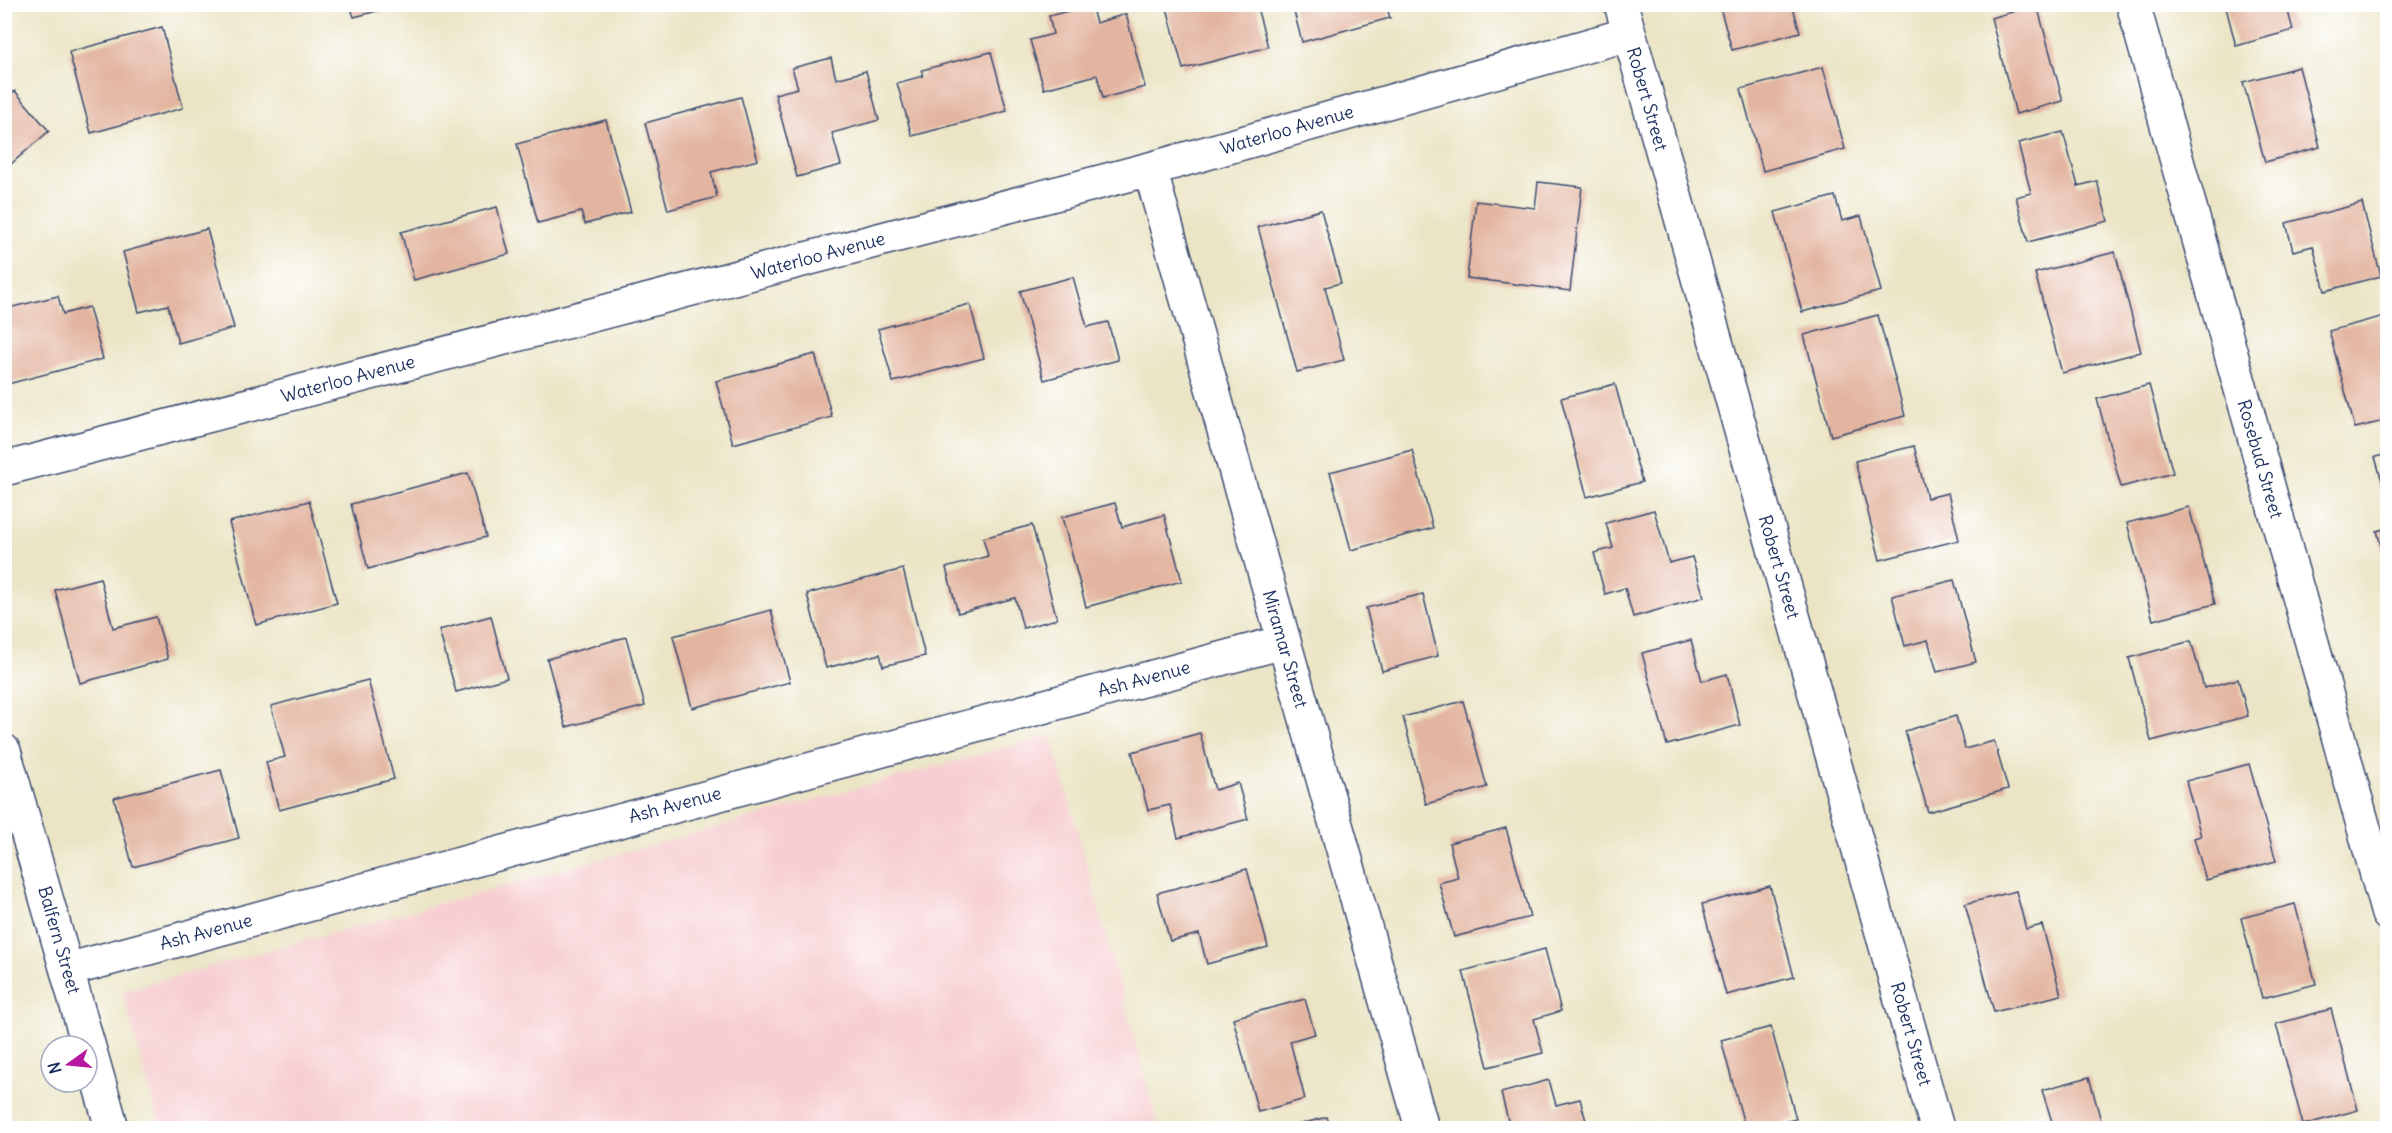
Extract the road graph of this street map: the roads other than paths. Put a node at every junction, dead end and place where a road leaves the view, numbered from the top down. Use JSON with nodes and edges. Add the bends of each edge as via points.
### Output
{"nodes":[{"id":1,"x":2133,"y":4,"type":"edge"},
{"id":2,"x":1625,"y":19,"type":"edge"},
{"id":3,"x":1150,"y":168,"type":"junction"},
{"id":4,"x":4,"y":469,"type":"edge"},
{"id":5,"x":1283,"y":642,"type":"junction"},
{"id":6,"x":4,"y":751,"type":"edge"},
{"id":7,"x":2388,"y":914,"type":"edge"},
{"id":8,"x":67,"y":970,"type":"junction"},
{"id":9,"x":112,"y":1128,"type":"edge"},
{"id":10,"x":1422,"y":1128,"type":"edge"},
{"id":11,"x":1937,"y":1128,"type":"edge"}],
"edges":[{"from":1,"to":7,"type":"street","name":"Rosebud Street"},
{"from":2,"to":3,"type":"street","name":"Waterloo Avenue"},
{"from":2,"to":11,"type":"street","name":"Robert Street"},
{"from":3,"to":4,"type":"street","name":"Waterloo Avenue"},
{"from":3,"to":5,"type":"street","name":"Miramar Street"},
{"from":5,"to":8,"type":"street","name":"Ash Avenue"},
{"from":5,"to":10,"type":"street","name":"Miramar Street"},
{"from":6,"to":8,"type":"street","name":"Balfern Street"},
{"from":8,"to":9,"type":"street","name":"Balfern Street"}]}
